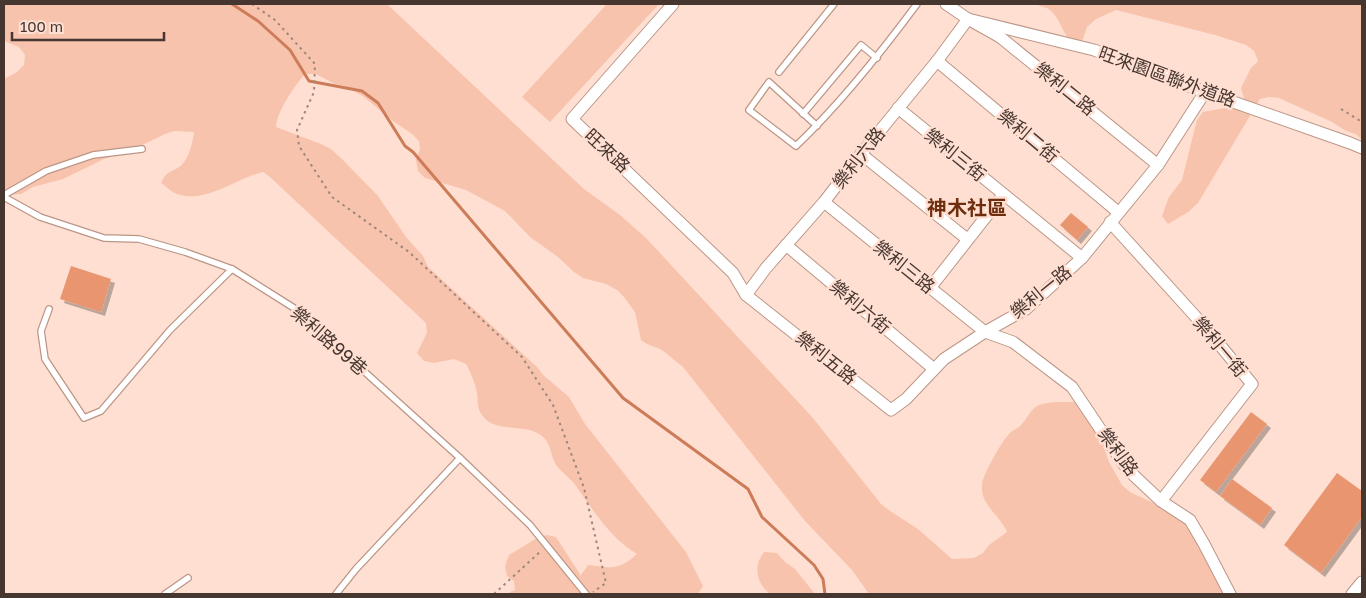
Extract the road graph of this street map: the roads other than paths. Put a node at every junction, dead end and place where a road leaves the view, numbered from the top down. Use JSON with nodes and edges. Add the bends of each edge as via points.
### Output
{"nodes":[{"id":1,"x":673,"y":4,"type":"edge"},
{"id":2,"x":834,"y":4,"type":"edge"},
{"id":3,"x":917,"y":4,"type":"edge"},
{"id":4,"x":946,"y":4,"type":"edge"},
{"id":5,"x":968,"y":19,"type":"junction"},
{"id":6,"x":877,"y":58,"type":"junction"},
{"id":7,"x":937,"y":61,"type":"junction"},
{"id":8,"x":779,"y":72,"type":"dead end"},
{"id":9,"x":1205,"y":92,"type":"junction"},
{"id":10,"x":898,"y":108,"type":"junction"},
{"id":11,"x":803,"y":114,"type":"junction"},
{"id":12,"x":817,"y":126,"type":"junction"},
{"id":13,"x":1362,"y":148,"type":"edge"},
{"id":14,"x":142,"y":149,"type":"dead end"},
{"id":15,"x":861,"y":154,"type":"junction"},
{"id":16,"x":1158,"y":165,"type":"junction"},
{"id":17,"x":1003,"y":195,"type":"junction"},
{"id":18,"x":4,"y":196,"type":"edge"},
{"id":19,"x":824,"y":202,"type":"junction"},
{"id":20,"x":1118,"y":212,"type":"junction"},
{"id":21,"x":1110,"y":222,"type":"junction"},
{"id":22,"x":967,"y":239,"type":"junction"},
{"id":23,"x":786,"y":246,"type":"junction"},
{"id":24,"x":1082,"y":258,"type":"junction"},
{"id":25,"x":232,"y":269,"type":"junction"},
{"id":26,"x":930,"y":288,"type":"junction"},
{"id":27,"x":746,"y":295,"type":"junction"},
{"id":28,"x":49,"y":309,"type":"dead end"},
{"id":29,"x":985,"y":332,"type":"junction"},
{"id":30,"x":934,"y":369,"type":"junction"},
{"id":31,"x":906,"y":399,"type":"joint"},
{"id":32,"x":460,"y":458,"type":"junction"},
{"id":33,"x":1161,"y":501,"type":"junction"},
{"id":34,"x":188,"y":578,"type":"dead end"},
{"id":35,"x":1362,"y":582,"type":"edge"},
{"id":36,"x":166,"y":594,"type":"edge"},
{"id":37,"x":336,"y":594,"type":"edge"},
{"id":38,"x":588,"y":594,"type":"edge"},
{"id":39,"x":1230,"y":594,"type":"edge"},
{"id":40,"x":1352,"y":594,"type":"edge"}],
"edges":[{"from":1,"to":27,"type":"street","name":"旺來路","via":[[572,119],[733,273]]},
{"from":2,"to":8,"type":"lane"},
{"from":3,"to":6,"type":"lane"},
{"from":4,"to":5,"type":"street"},
{"from":5,"to":7,"type":"street","name":"樂利六路"},
{"from":5,"to":9,"type":"street","name":"旺來園區聯外道路","via":[[1094,50]]},
{"from":5,"to":16,"type":"street","name":"樂利二路","via":[[1000,36]]},
{"from":6,"to":11,"type":"lane","via":[[861,45]]},
{"from":6,"to":12,"type":"lane"},
{"from":7,"to":10,"type":"street","name":"樂利六路"},
{"from":7,"to":20,"type":"street","name":"樂利二街"},
{"from":9,"to":13,"type":"street","name":"旺來園區聯外道路"},
{"from":9,"to":16,"type":"street","name":"樂利一路"},
{"from":10,"to":15,"type":"street","name":"樂利六路"},
{"from":10,"to":17,"type":"street","name":"樂利三街"},
{"from":11,"to":12,"type":"lane"},
{"from":11,"to":12,"type":"lane","via":[[769,82],[749,110],[796,146]]},
{"from":14,"to":18,"type":"lane","via":[[93,155],[46,172]]},
{"from":15,"to":19,"type":"street","name":"樂利六路"},
{"from":15,"to":22,"type":"street"},
{"from":16,"to":20,"type":"street","name":"樂利一路"},
{"from":17,"to":22,"type":"street"},
{"from":17,"to":24,"type":"street","name":"樂利三街"},
{"from":18,"to":25,"type":"lane","name":"樂利路99巷","via":[[40,217],[104,238],[139,239]]},
{"from":19,"to":23,"type":"street","name":"樂利六路"},
{"from":19,"to":26,"type":"street","name":"樂利三路"},
{"from":20,"to":21,"type":"street","name":"樂利一路"},
{"from":21,"to":24,"type":"street","name":"樂利一路"},
{"from":21,"to":33,"type":"street","name":"樂利一街","via":[[1252,384]]},
{"from":22,"to":26,"type":"street"},
{"from":23,"to":27,"type":"street","name":"樂利六路"},
{"from":23,"to":30,"type":"street","name":"樂利六街"},
{"from":24,"to":29,"type":"street","name":"樂利一路","via":[[1026,308]]},
{"from":25,"to":28,"type":"lane","via":[[170,330],[101,411],[84,418],[45,359],[42,331]]},
{"from":25,"to":32,"type":"lane","name":"樂利路99巷","via":[[294,308]]},
{"from":26,"to":29,"type":"street","name":"樂利三路"},
{"from":27,"to":31,"type":"street","name":"樂利五路","via":[[891,410]]},
{"from":29,"to":30,"type":"street","name":"樂利一路"},
{"from":29,"to":33,"type":"street","name":"樂利路","via":[[1013,342],[1072,386],[1127,469]]},
{"from":30,"to":31,"type":"street","name":"樂利一路"},
{"from":32,"to":37,"type":"lane"},
{"from":32,"to":38,"type":"lane","name":"樂利路99巷","via":[[530,525]]},
{"from":33,"to":39,"type":"street","name":"樂利路","via":[[1190,520]]},
{"from":34,"to":36,"type":"lane"},
{"from":35,"to":40,"type":"street"}]}
